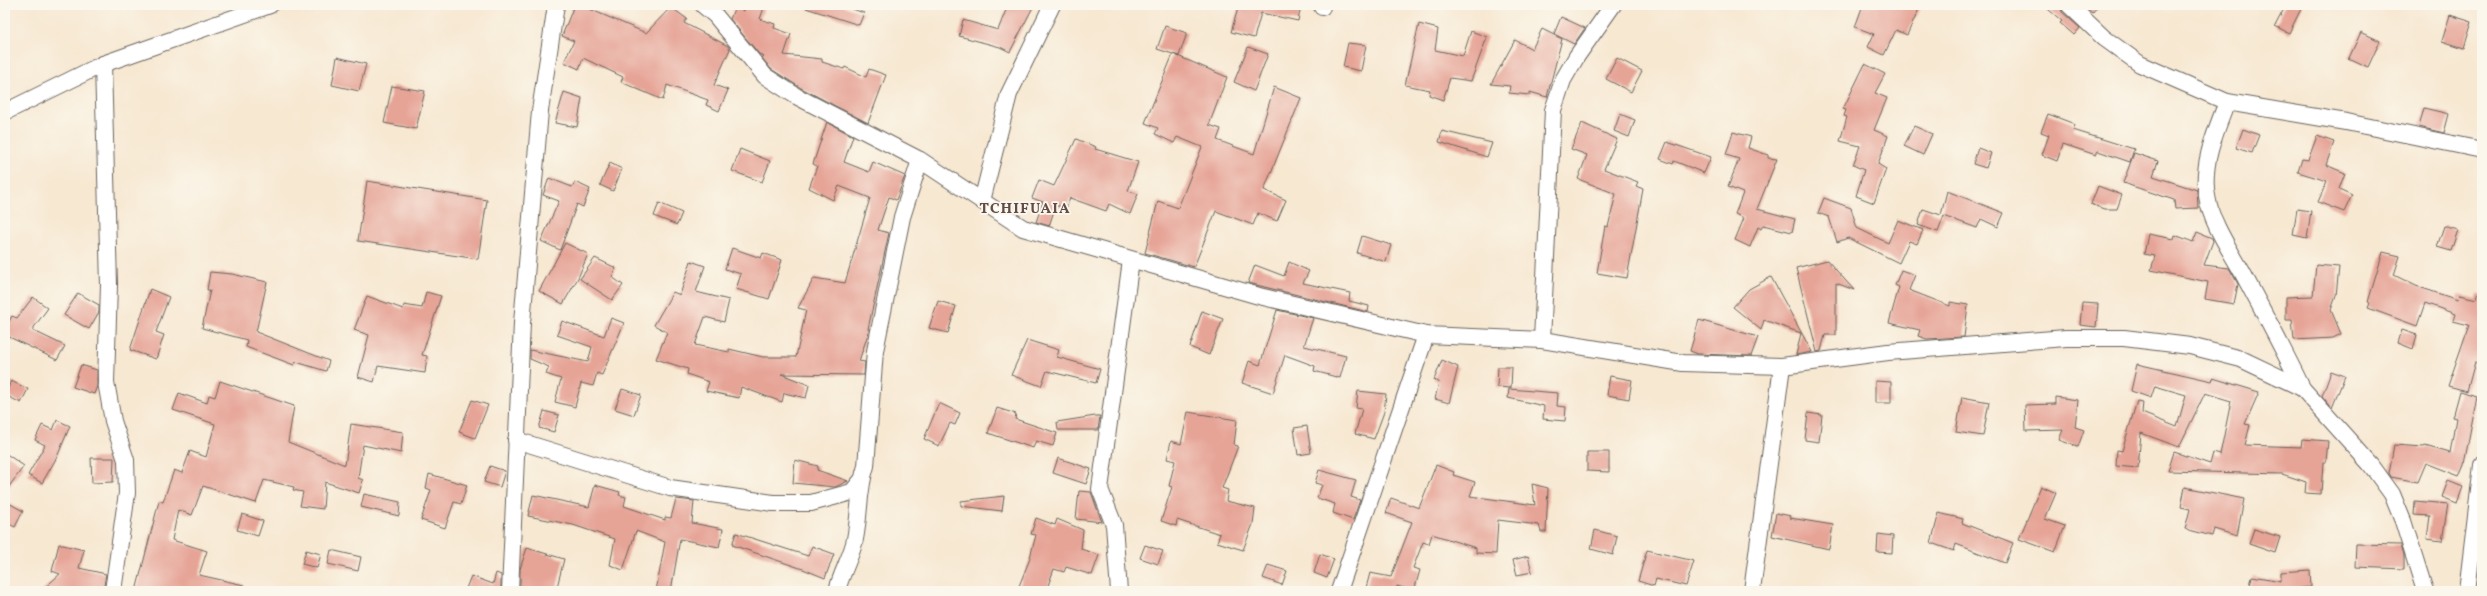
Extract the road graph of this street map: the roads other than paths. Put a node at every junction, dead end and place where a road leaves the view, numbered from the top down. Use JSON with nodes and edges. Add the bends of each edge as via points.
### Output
{"nodes":[{"id":1,"x":270,"y":5,"type":"edge"},
{"id":2,"x":556,"y":5,"type":"edge"},
{"id":3,"x":703,"y":5,"type":"edge"},
{"id":4,"x":1052,"y":5,"type":"edge"},
{"id":5,"x":1613,"y":5,"type":"edge"},
{"id":6,"x":2069,"y":5,"type":"edge"},
{"id":7,"x":103,"y":64,"type":"junction"},
{"id":8,"x":2227,"y":102,"type":"junction"},
{"id":9,"x":5,"y":112,"type":"edge"},
{"id":10,"x":2482,"y":150,"type":"edge"},
{"id":11,"x":920,"y":160,"type":"junction"},
{"id":12,"x":982,"y":201,"type":"junction"},
{"id":13,"x":1131,"y":260,"type":"junction"},
{"id":14,"x":1426,"y":335,"type":"junction"},
{"id":15,"x":1542,"y":340,"type":"junction"},
{"id":16,"x":1782,"y":366,"type":"junction"},
{"id":17,"x":2302,"y":388,"type":"junction"},
{"id":18,"x":516,"y":440,"type":"junction"},
{"id":19,"x":2482,"y":466,"type":"edge"},
{"id":20,"x":861,"y":481,"type":"junction"},
{"id":21,"x":113,"y":591,"type":"edge"},
{"id":22,"x":510,"y":591,"type":"edge"},
{"id":23,"x":837,"y":591,"type":"edge"},
{"id":24,"x":1119,"y":591,"type":"edge"},
{"id":25,"x":1339,"y":591,"type":"edge"},
{"id":26,"x":1752,"y":591,"type":"edge"},
{"id":27,"x":2425,"y":591,"type":"edge"},
{"id":28,"x":2467,"y":591,"type":"edge"}],
"edges":[{"from":1,"to":7,"type":"street"},
{"from":2,"to":18,"type":"street","via":[[540,111],[522,324]]},
{"from":3,"to":11,"type":"street","via":[[720,21],[765,76],[796,96]]},
{"from":4,"to":12,"type":"street","via":[[1009,94]]},
{"from":5,"to":15,"type":"street","via":[[1563,80],[1553,110]]},
{"from":6,"to":8,"type":"street","via":[[2104,38],[2140,64]]},
{"from":7,"to":9,"type":"street"},
{"from":7,"to":21,"type":"street","via":[[109,285],[106,382],[113,420],[126,460],[127,493]]},
{"from":8,"to":10,"type":"street","via":[[2346,122]]},
{"from":8,"to":17,"type":"street","via":[[2211,145],[2206,174],[2206,196],[2214,220]]},
{"from":11,"to":12,"type":"street"},
{"from":11,"to":20,"type":"street","via":[[902,217],[875,351],[866,466]]},
{"from":12,"to":13,"type":"street","via":[[1036,233]]},
{"from":13,"to":14,"type":"street","via":[[1259,296]]},
{"from":13,"to":24,"type":"street","via":[[1100,489],[1114,524]]},
{"from":14,"to":15,"type":"street"},
{"from":14,"to":25,"type":"street"},
{"from":15,"to":16,"type":"street","via":[[1683,362]]},
{"from":16,"to":17,"type":"street","via":[[1888,352],[2066,338],[2124,338],[2190,346],[2241,359]]},
{"from":16,"to":26,"type":"street"},
{"from":17,"to":27,"type":"street","via":[[2371,466],[2392,494]]},
{"from":18,"to":20,"type":"street","via":[[670,488],[773,503],[811,503],[852,492]]},
{"from":18,"to":22,"type":"street"},
{"from":19,"to":28,"type":"street"},
{"from":20,"to":23,"type":"street","via":[[855,540]]}]}
